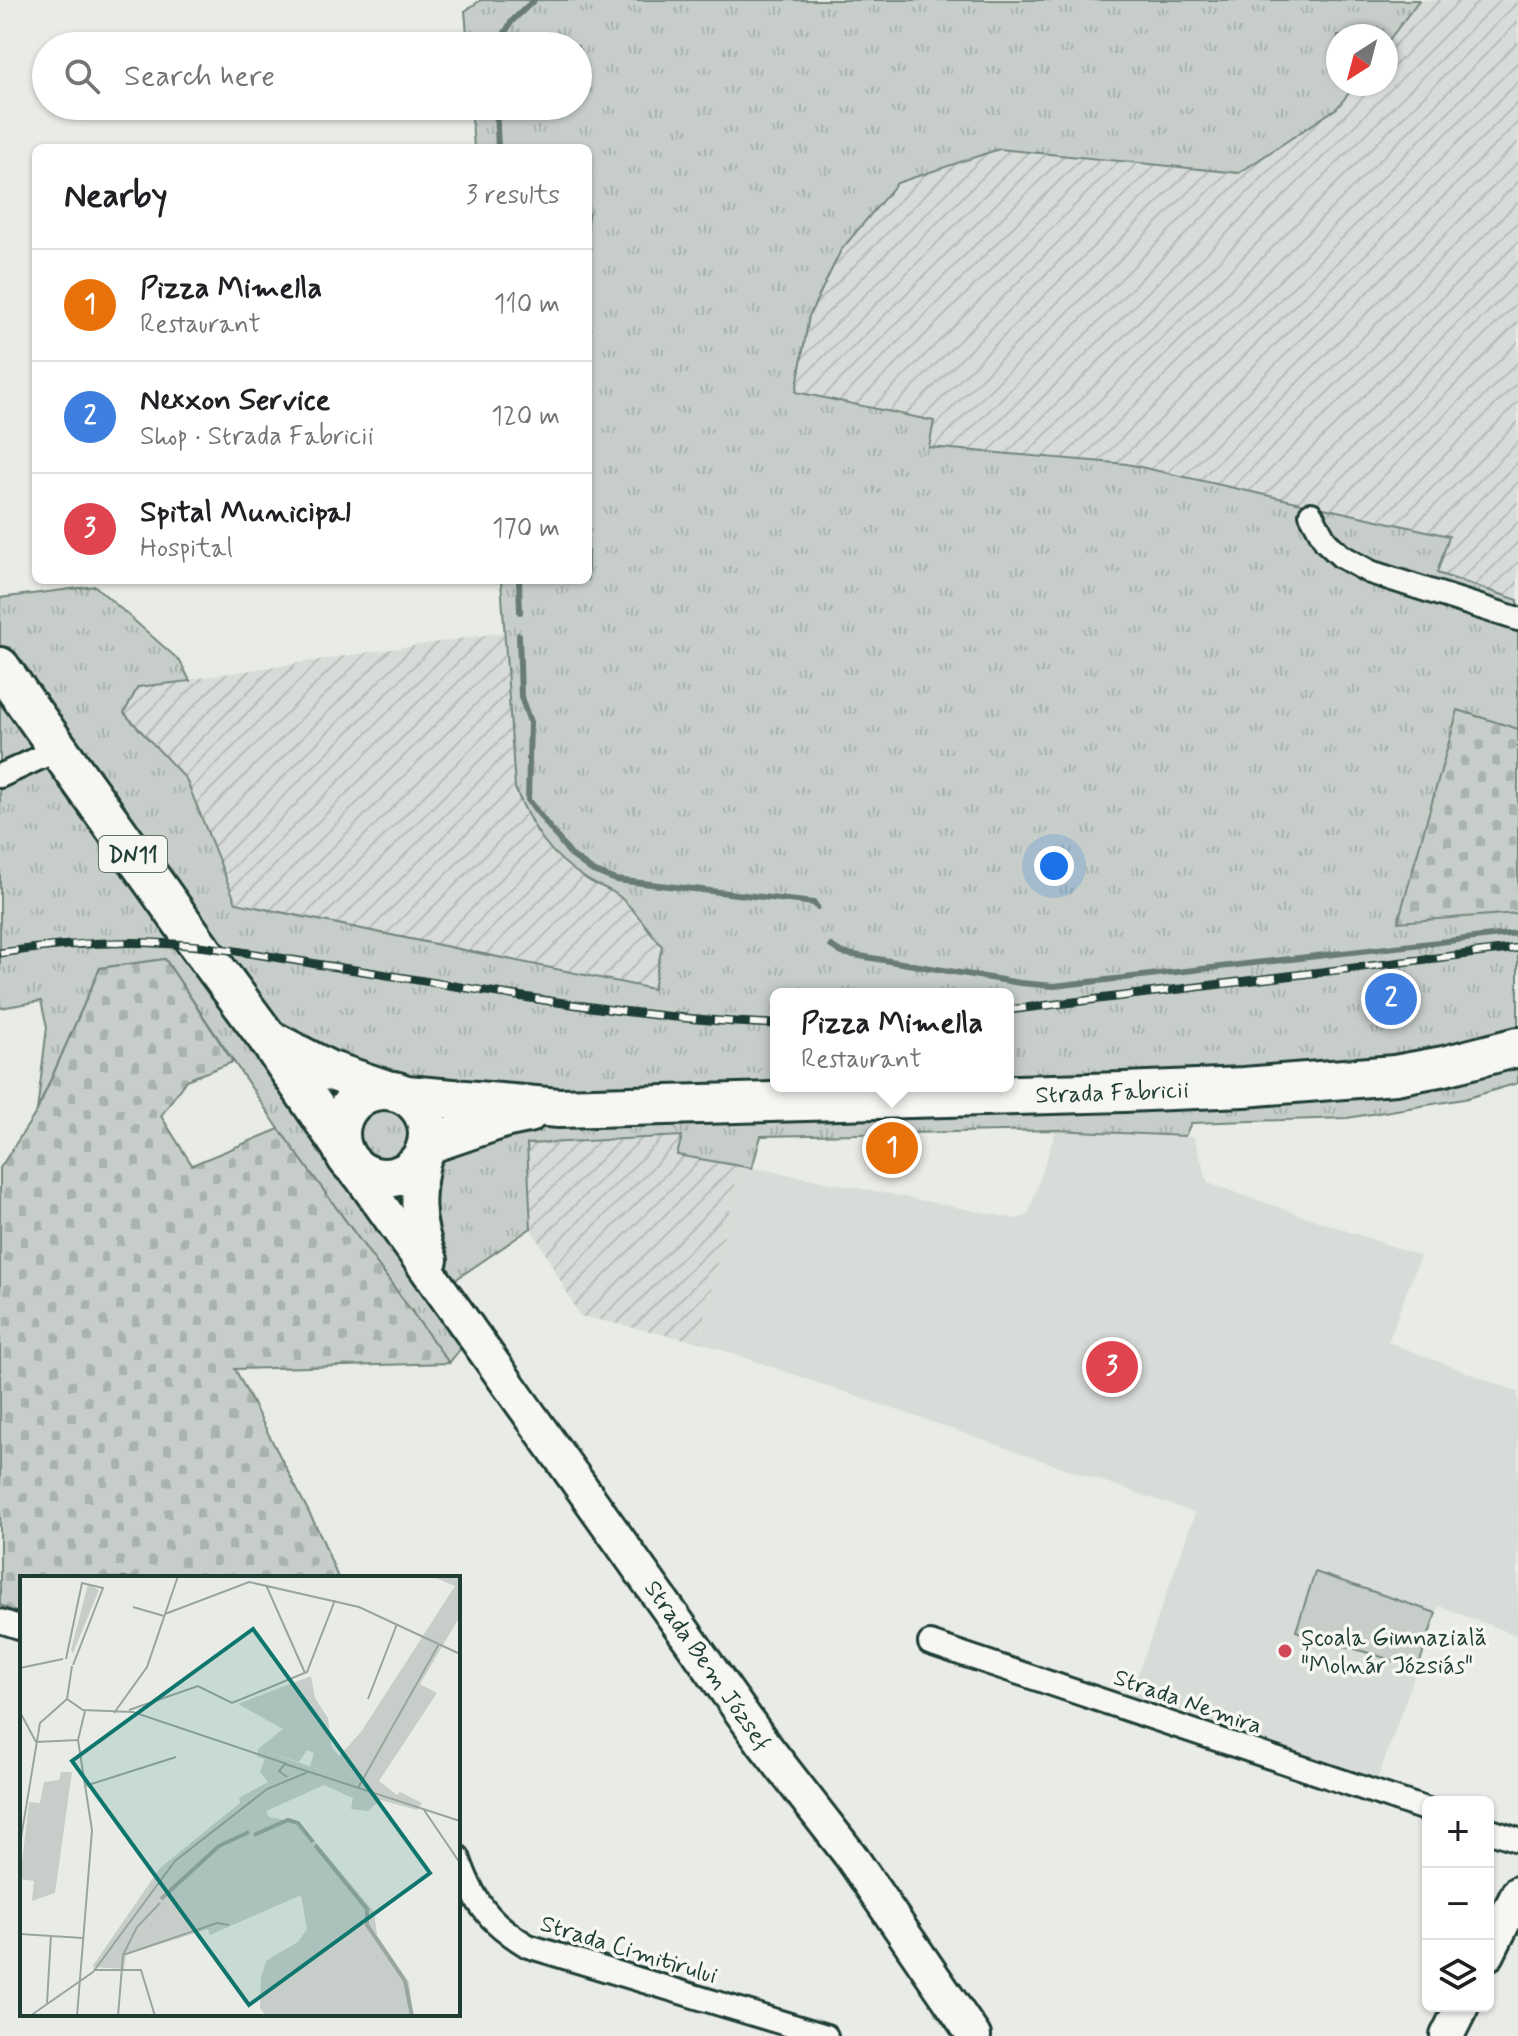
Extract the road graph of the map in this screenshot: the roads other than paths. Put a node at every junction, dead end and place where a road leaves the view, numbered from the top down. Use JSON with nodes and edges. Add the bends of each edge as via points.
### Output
{"nodes":[{"id":1,"x":1311,"y":514,"type":"dead end"},
{"id":2,"x":1518,"y":619,"type":"edge"},
{"id":3,"x":0,"y":667,"type":"edge"},
{"id":4,"x":59,"y":749,"type":"junction"},
{"id":5,"x":0,"y":776,"type":"edge"},
{"id":6,"x":268,"y":1039,"type":"junction"},
{"id":7,"x":1518,"y":1047,"type":"edge"},
{"id":8,"x":395,"y":1092,"type":"junction"},
{"id":9,"x":559,"y":1108,"type":"junction"},
{"id":10,"x":427,"y":1146,"type":"junction"},
{"id":11,"x":347,"y":1156,"type":"junction"},
{"id":12,"x":445,"y":1293,"type":"junction"},
{"id":13,"x":0,"y":1621,"type":"edge"},
{"id":14,"x":20,"y":1627,"type":"edge"},
{"id":15,"x":930,"y":1643,"type":"dead end"},
{"id":16,"x":1422,"y":1808,"type":"edge"},
{"id":17,"x":1494,"y":1832,"type":"edge"},
{"id":18,"x":1518,"y":1840,"type":"edge"},
{"id":19,"x":460,"y":1862,"type":"edge"},
{"id":20,"x":1518,"y":1893,"type":"edge"},
{"id":21,"x":1494,"y":1942,"type":"edge"},
{"id":22,"x":1459,"y":2012,"type":"edge"},
{"id":23,"x":826,"y":2036,"type":"edge"},
{"id":24,"x":974,"y":2036,"type":"edge"},
{"id":25,"x":1447,"y":2036,"type":"edge"}],
"edges":[{"from":1,"to":2,"type":"street","via":[[1326,542],[1370,572]]},
{"from":3,"to":4,"type":"highway","name":"Strada Bem József","number":"DN11"},
{"from":4,"to":5,"type":"street"},
{"from":4,"to":6,"type":"highway","name":"Strada Bem József","number":"DN11"},
{"from":6,"to":8,"type":"highway","name":"Strada Bem József","number":"DN11","via":[[328,1070]]},
{"from":6,"to":11,"type":"highway","name":"Strada Bem József","number":"DN11"},
{"from":7,"to":9,"type":"highway","name":"Strada Fabricii","number":"DN11","via":[[1395,1075],[1244,1087]]},
{"from":8,"to":9,"type":"highway","name":"Strada Fabricii","number":"DN11"},
{"from":8,"to":10,"type":"highway","via":[[418,1105],[426,1119]]},
{"from":8,"to":11,"type":"highway","via":[[370,1091],[349,1107],[339,1132]]},
{"from":9,"to":10,"type":"highway","name":"Strada Fabricii","number":"DN11","via":[[504,1118]]},
{"from":10,"to":11,"type":"highway","number":"DN11","via":[[413,1168],[389,1178],[376,1178]]},
{"from":10,"to":12,"type":"main road","name":"Strada Bem József","via":[[417,1208],[422,1238]]},
{"from":11,"to":12,"type":"main road","name":"Strada Bem József"},
{"from":12,"to":24,"type":"main road","name":"Strada Bem József"},
{"from":13,"to":14,"type":"street"},
{"from":15,"to":16,"type":"street","name":"Strada Nemira"},
{"from":17,"to":18,"type":"street"},
{"from":19,"to":23,"type":"street","name":"Strada Cimitirului","via":[[481,1909],[528,1946]]},
{"from":20,"to":21,"type":"main road"},
{"from":22,"to":25,"type":"main road"}]}
